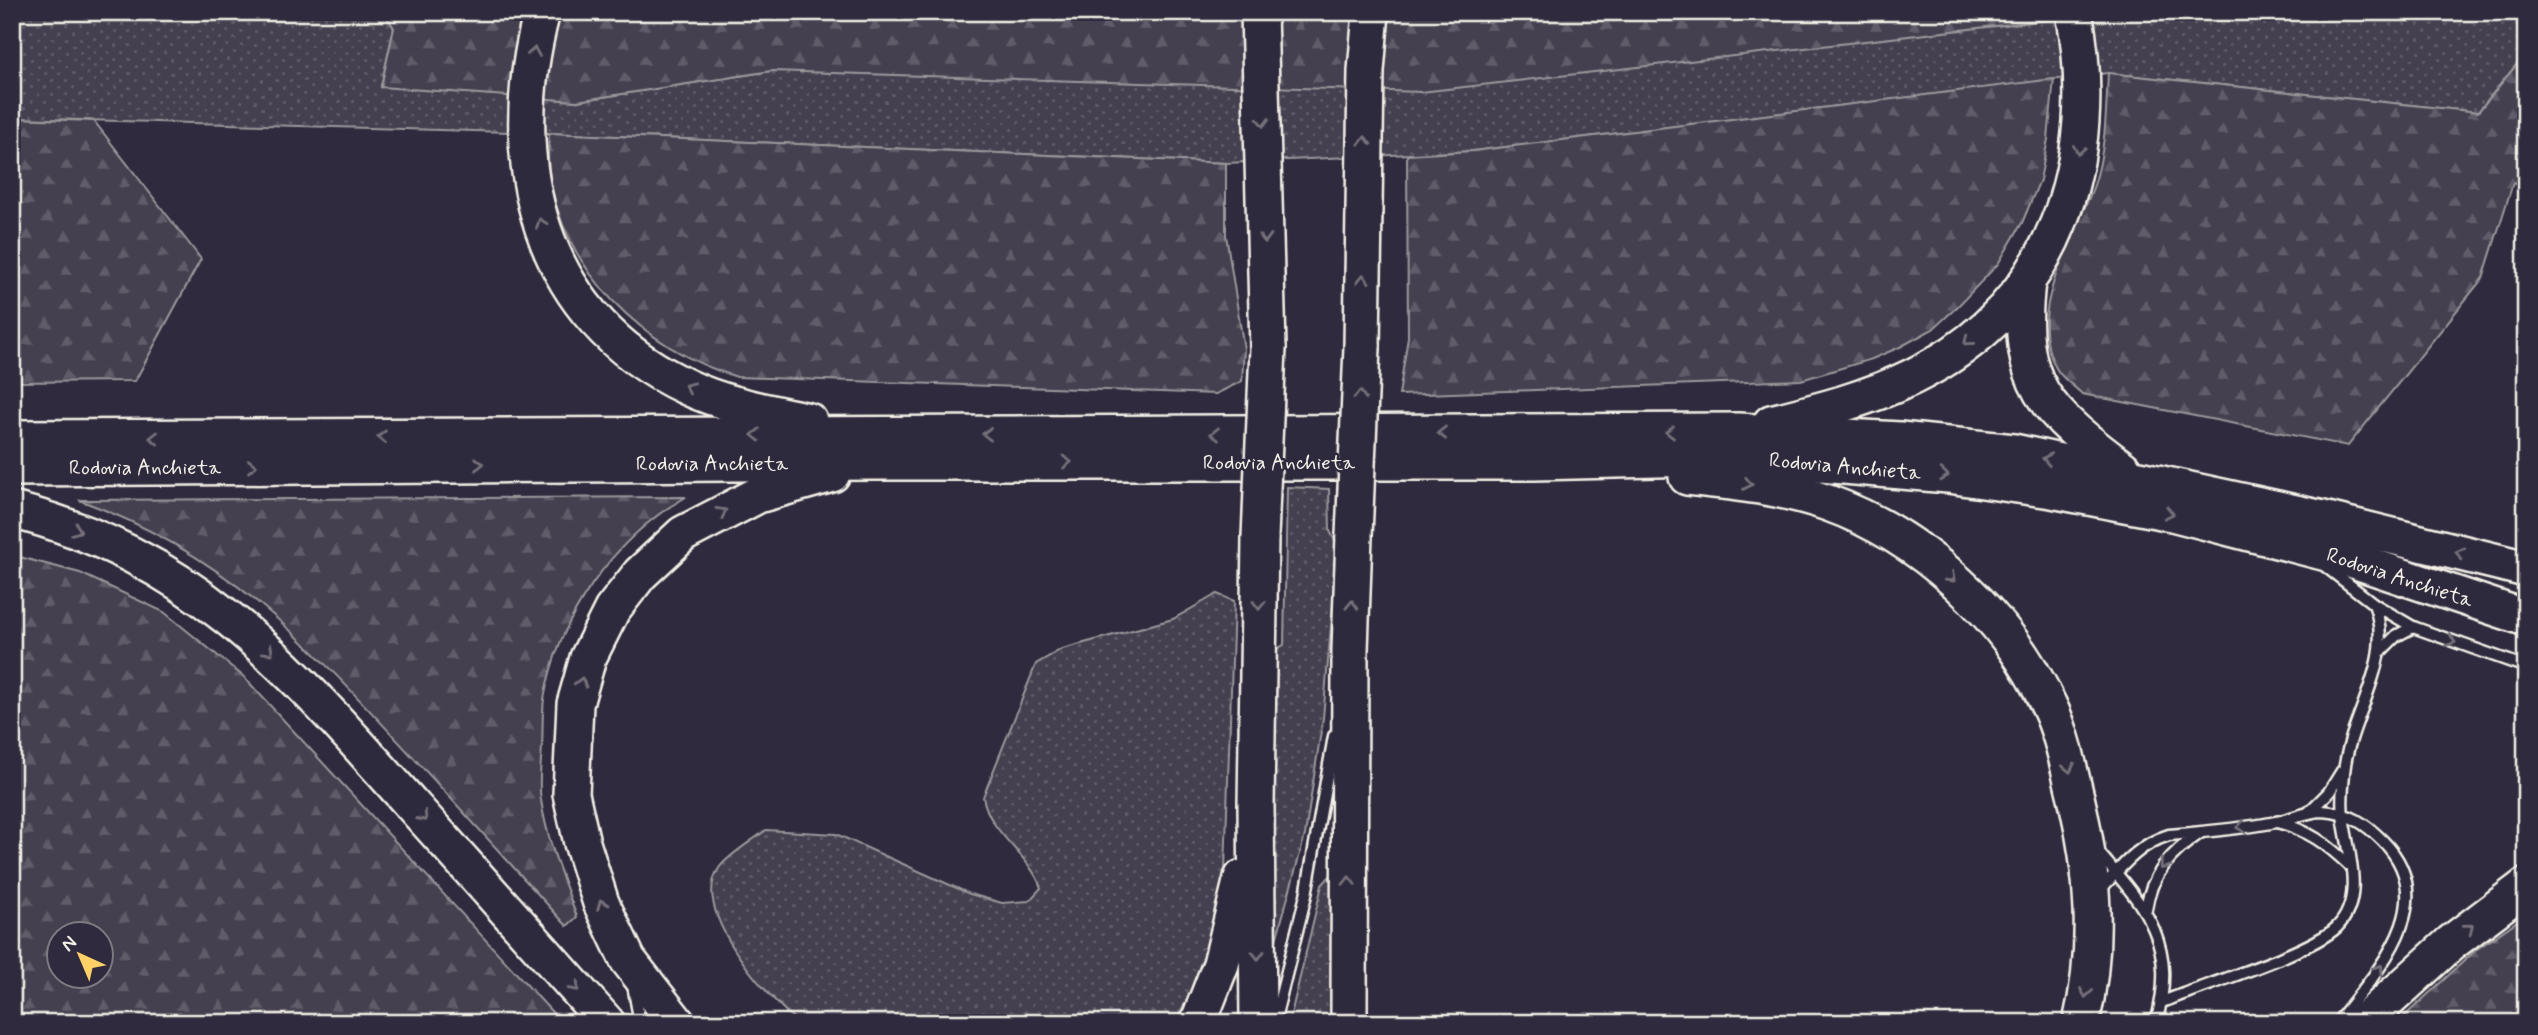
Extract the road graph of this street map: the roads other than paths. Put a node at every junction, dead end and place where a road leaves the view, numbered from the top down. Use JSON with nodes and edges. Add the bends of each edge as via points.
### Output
{"nodes":[{"id":1,"x":542,"y":12,"type":"edge"},
{"id":2,"x":1259,"y":12,"type":"edge"},
{"id":3,"x":1371,"y":12,"type":"edge"},
{"id":4,"x":2076,"y":23,"type":"edge"},
{"id":5,"x":2027,"y":282,"type":"junction"},
{"id":6,"x":1738,"y":431,"type":"junction"},
{"id":7,"x":12,"y":438,"type":"edge"},
{"id":8,"x":875,"y":448,"type":"junction"},
{"id":9,"x":1534,"y":462,"type":"junction"},
{"id":10,"x":12,"y":468,"type":"edge"},
{"id":11,"x":2131,"y":475,"type":"junction"},
{"id":12,"x":12,"y":510,"type":"edge"},
{"id":13,"x":2289,"y":543,"type":"junction"},
{"id":14,"x":2526,"y":569,"type":"edge"},
{"id":15,"x":2374,"y":604,"type":"junction"},
{"id":16,"x":2526,"y":618,"type":"edge"},
{"id":17,"x":2413,"y":627,"type":"junction"},
{"id":18,"x":1350,"y":650,"type":"junction"},
{"id":19,"x":2380,"y":652,"type":"junction"},
{"id":20,"x":2526,"y":667,"type":"edge"},
{"id":21,"x":2344,"y":768,"type":"junction"},
{"id":22,"x":1256,"y":805,"type":"junction"},
{"id":23,"x":2308,"y":813,"type":"junction"},
{"id":24,"x":2343,"y":814,"type":"junction"},
{"id":25,"x":2277,"y":822,"type":"junction"},
{"id":26,"x":2200,"y":832,"type":"junction"},
{"id":27,"x":2350,"y":866,"type":"junction"},
{"id":28,"x":2105,"y":884,"type":"junction"},
{"id":29,"x":2526,"y":886,"type":"edge"},
{"id":30,"x":2146,"y":909,"type":"junction"},
{"id":31,"x":1349,"y":923,"type":"junction"},
{"id":32,"x":628,"y":960,"type":"junction"},
{"id":33,"x":2162,"y":1002,"type":"junction"},
{"id":34,"x":607,"y":1023,"type":"edge"},
{"id":35,"x":640,"y":1023,"type":"edge"},
{"id":36,"x":677,"y":1023,"type":"edge"},
{"id":37,"x":1198,"y":1023,"type":"edge"},
{"id":38,"x":1258,"y":1023,"type":"edge"},
{"id":39,"x":1274,"y":1023,"type":"edge"},
{"id":40,"x":1349,"y":1023,"type":"edge"},
{"id":41,"x":1364,"y":1023,"type":"edge"},
{"id":42,"x":2081,"y":1023,"type":"edge"},
{"id":43,"x":2156,"y":1023,"type":"edge"},
{"id":44,"x":2337,"y":1023,"type":"edge"},
{"id":45,"x":2363,"y":1023,"type":"edge"}],
"edges":[{"from":8,"to":1,"type":"highway","one_way":true,"via":[[712,397],[655,369],[628,350],[578,296],[558,265],[535,208],[526,140],[528,93]]},
{"from":2,"to":22,"type":"highway","one_way":true,"bridge":true,"via":[[1268,348]]},
{"from":18,"to":3,"type":"highway","one_way":true,"bridge":true},
{"from":4,"to":5,"type":"highway","one_way":true,"via":[[2083,113],[2075,174],[2050,243]]},
{"from":5,"to":6,"type":"highway","one_way":true,"via":[[2002,312],[1959,348],[1914,376],[1860,399]]},
{"from":5,"to":11,"type":"highway","via":[[2024,334],[2034,383],[2044,401],[2075,433]]},
{"from":6,"to":8,"type":"highway","name":"Rodovia Anchieta","one_way":true},
{"from":11,"to":6,"type":"highway","name":"Rodovia Anchieta","one_way":true,"via":[[2014,452]]},
{"from":8,"to":7,"type":"highway","name":"Rodovia Anchieta","one_way":true},
{"from":8,"to":9,"type":"highway","name":"Rodovia Anchieta","one_way":true},
{"from":10,"to":8,"type":"highway","name":"Rodovia Anchieta","one_way":true},
{"from":32,"to":8,"type":"highway","one_way":true,"via":[[601,903],[571,794],[575,704],[588,658],[612,610],[640,574],[683,534],[758,495]]},
{"from":9,"to":13,"type":"highway","name":"Rodovia Anchieta","one_way":true,"via":[[1740,457],[1948,475],[2172,513]]},
{"from":9,"to":28,"type":"highway","one_way":true,"via":[[1735,482],[1781,491],[1828,503],[1910,545],[1976,603],[2027,667],[2049,705],[2065,747],[2085,836]]},
{"from":14,"to":11,"type":"highway","name":"Rodovia Anchieta","one_way":true},
{"from":12,"to":34,"type":"highway","one_way":true,"via":[[118,547],[203,597],[251,634],[325,708]]},
{"from":13,"to":15,"type":"lane"},
{"from":13,"to":16,"type":"highway","name":"Rodovia Anchieta"},
{"from":15,"to":17,"type":"lane"},
{"from":15,"to":19,"type":"lane"},
{"from":17,"to":19,"type":"lane"},
{"from":17,"to":20,"type":"lane","one_way":true},
{"from":31,"to":18,"type":"highway","one_way":true},
{"from":18,"to":39,"type":"lane","via":[[1306,895]]},
{"from":19,"to":21,"type":"lane"},
{"from":21,"to":23,"type":"lane"},
{"from":21,"to":24,"type":"lane"},
{"from":22,"to":37,"type":"highway","via":[[1236,914]]},
{"from":22,"to":38,"type":"highway","one_way":true},
{"from":23,"to":24,"type":"lane"},
{"from":23,"to":25,"type":"lane"},
{"from":24,"to":27,"type":"lane"},
{"from":44,"to":24,"type":"lane","one_way":true,"via":[[2390,953],[2406,916],[2407,899],[2406,880],[2390,849],[2361,821]]},
{"from":25,"to":26,"type":"lane","one_way":true},
{"from":25,"to":27,"type":"lane","via":[[2322,839]]},
{"from":26,"to":28,"type":"lane","via":[[2152,840]]},
{"from":26,"to":30,"type":"lane","one_way":true,"via":[[2160,870]]},
{"from":27,"to":33,"type":"lane","via":[[2351,904],[2336,927],[2316,942]]},
{"from":28,"to":30,"type":"lane"},
{"from":28,"to":42,"type":"highway","one_way":true},
{"from":45,"to":29,"type":"highway","one_way":true,"via":[[2451,943]]},
{"from":30,"to":33,"type":"lane","via":[[2162,957]]},
{"from":31,"to":40,"type":"highway"},
{"from":31,"to":41,"type":"highway"},
{"from":32,"to":35,"type":"lane"},
{"from":32,"to":36,"type":"highway"},
{"from":33,"to":43,"type":"lane"}]}
